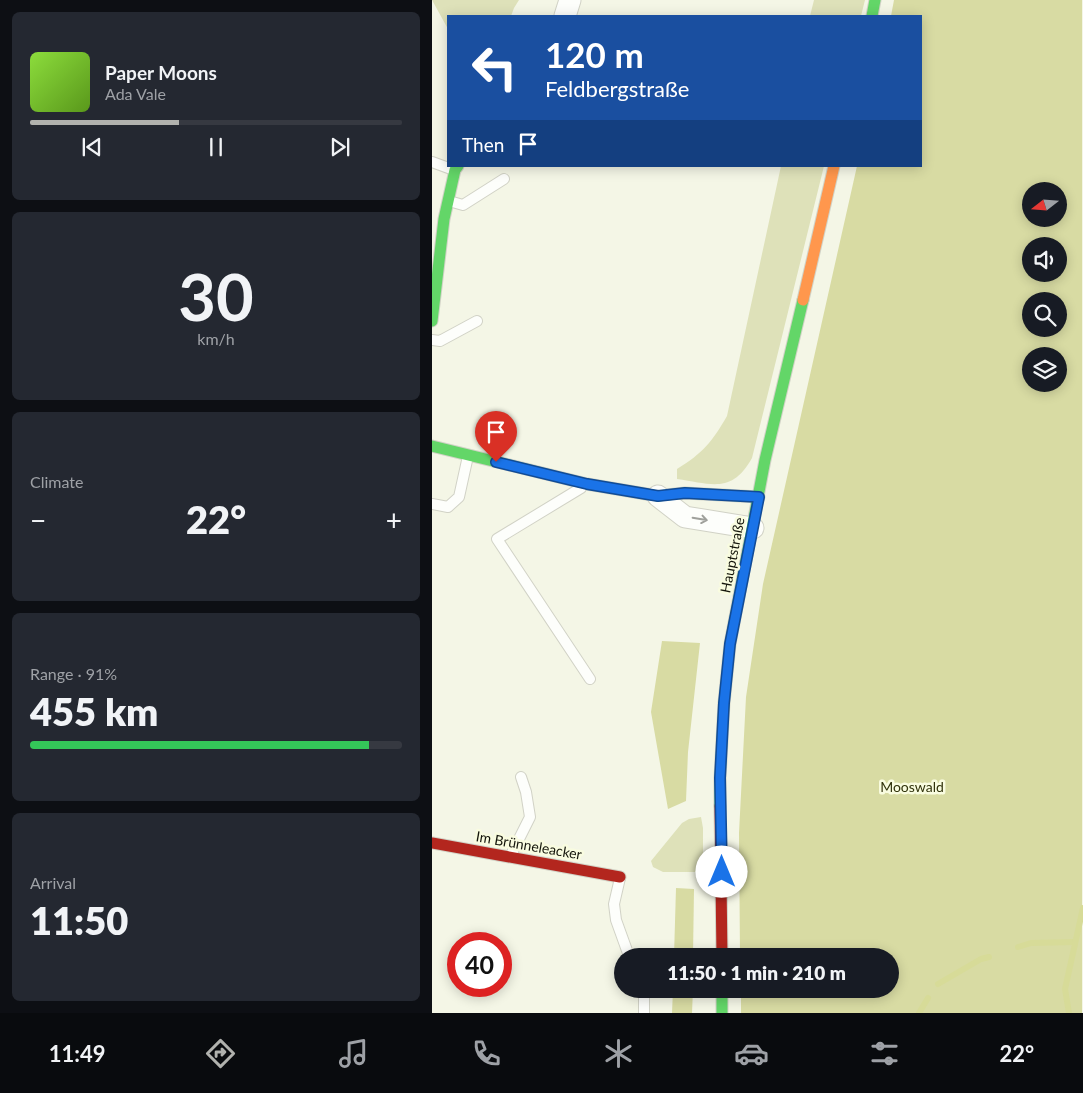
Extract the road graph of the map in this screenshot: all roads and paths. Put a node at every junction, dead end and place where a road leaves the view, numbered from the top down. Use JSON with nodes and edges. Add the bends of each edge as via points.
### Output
{"nodes":[{"id":1,"x":570,"y":0,"type":"edge"},
{"id":2,"x":876,"y":0,"type":"edge"},
{"id":3,"x":565,"y":15,"type":"edge"},
{"id":4,"x":872,"y":15,"type":"edge"},
{"id":5,"x":432,"y":162,"type":"edge"},
{"id":6,"x":447,"y":166,"type":"edge"},
{"id":7,"x":834,"y":167,"type":"edge"},
{"id":8,"x":456,"y":168,"type":"edge"},
{"id":9,"x":504,"y":179,"type":"dead end"},
{"id":10,"x":448,"y":200,"type":"junction"},
{"id":11,"x":432,"y":320,"type":"edge"},
{"id":12,"x":477,"y":320,"type":"dead end"},
{"id":13,"x":432,"y":340,"type":"edge"},
{"id":14,"x":432,"y":446,"type":"edge"},
{"id":15,"x":468,"y":455,"type":"junction"},
{"id":16,"x":587,"y":484,"type":"junction"},
{"id":17,"x":658,"y":496,"type":"junction"},
{"id":18,"x":759,"y":497,"type":"junction"},
{"id":19,"x":432,"y":504,"type":"edge"},
{"id":20,"x":753,"y":528,"type":"junction"},
{"id":21,"x":590,"y":679,"type":"dead end"},
{"id":22,"x":521,"y":776,"type":"dead end"},
{"id":23,"x":432,"y":843,"type":"edge"},
{"id":24,"x":510,"y":857,"type":"junction"},
{"id":25,"x":620,"y":877,"type":"joint"},
{"id":26,"x":626,"y":948,"type":"edge"},
{"id":27,"x":722,"y":948,"type":"edge"},
{"id":28,"x":644,"y":998,"type":"edge"},
{"id":29,"x":722,"y":998,"type":"edge"},
{"id":30,"x":644,"y":1013,"type":"edge"},
{"id":31,"x":722,"y":1013,"type":"edge"}],
"edges":[{"from":1,"to":3,"type":"street"},
{"from":2,"to":4,"type":"street"},
{"from":5,"to":6,"type":"lane"},
{"from":7,"to":18,"type":"street","name":"Hauptstraße"},
{"from":8,"to":10,"type":"street"},
{"from":9,"to":10,"type":"lane","via":[[463,205]]},
{"from":10,"to":11,"type":"street"},
{"from":12,"to":13,"type":"lane","via":[[440,341]]},
{"from":14,"to":15,"type":"street"},
{"from":15,"to":16,"type":"street"},
{"from":15,"to":19,"type":"lane","via":[[459,497],[448,506]]},
{"from":16,"to":17,"type":"street"},
{"from":16,"to":21,"type":"lane","via":[[497,539]]},
{"from":17,"to":18,"type":"street","via":[[685,493]]},
{"from":17,"to":20,"type":"street","one_way":true,"via":[[685,517]]},
{"from":18,"to":20,"type":"street","name":"Hauptstraße"},
{"from":20,"to":27,"type":"street","name":"Hauptstraße","via":[[730,644],[724,703],[720,778]]},
{"from":22,"to":24,"type":"lane","via":[[530,817]]},
{"from":23,"to":24,"type":"street","name":"Im Brünneleacker"},
{"from":24,"to":25,"type":"street","name":"Im Brünneleacker"},
{"from":25,"to":26,"type":"lane","via":[[614,904]]},
{"from":28,"to":30,"type":"lane"},
{"from":29,"to":31,"type":"street"}]}
